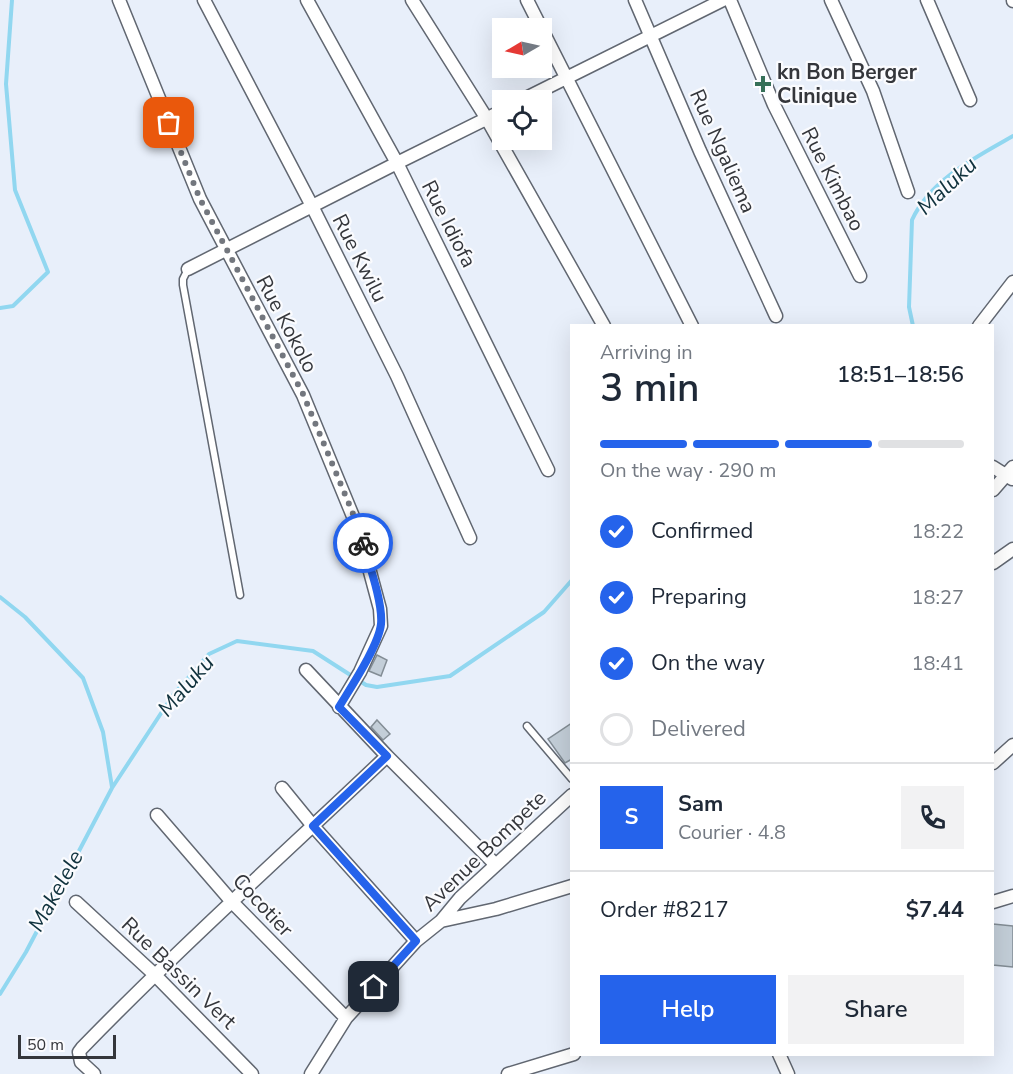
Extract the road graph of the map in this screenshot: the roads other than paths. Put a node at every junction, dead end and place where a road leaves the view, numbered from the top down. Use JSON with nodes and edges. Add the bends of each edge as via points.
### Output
{"nodes":[{"id":1,"x":119,"y":0,"type":"edge"},
{"id":2,"x":204,"y":0,"type":"edge"},
{"id":3,"x":307,"y":0,"type":"edge"},
{"id":4,"x":412,"y":0,"type":"edge"},
{"id":5,"x":527,"y":0,"type":"edge"},
{"id":6,"x":635,"y":0,"type":"edge"},
{"id":7,"x":723,"y":0,"type":"edge"},
{"id":8,"x":730,"y":0,"type":"edge"},
{"id":9,"x":831,"y":0,"type":"edge"},
{"id":10,"x":927,"y":0,"type":"edge"},
{"id":11,"x":651,"y":35,"type":"junction"},
{"id":12,"x":566,"y":77,"type":"junction"},
{"id":13,"x":541,"y":90,"type":"edge"},
{"id":14,"x":970,"y":100,"type":"dead end"},
{"id":15,"x":492,"y":116,"type":"edge"},
{"id":16,"x":487,"y":119,"type":"junction"},
{"id":17,"x":397,"y":163,"type":"junction"},
{"id":18,"x":908,"y":192,"type":"dead end"},
{"id":19,"x":312,"y":206,"type":"junction"},
{"id":20,"x":226,"y":249,"type":"junction"},
{"id":21,"x":188,"y":269,"type":"joint"},
{"id":22,"x":860,"y":276,"type":"dead end"},
{"id":23,"x":1013,"y":282,"type":"edge"},
{"id":24,"x":776,"y":316,"type":"dead end"},
{"id":25,"x":603,"y":324,"type":"edge"},
{"id":26,"x":691,"y":324,"type":"edge"},
{"id":27,"x":981,"y":324,"type":"edge"},
{"id":28,"x":994,"y":467,"type":"edge"},
{"id":29,"x":548,"y":470,"type":"dead end"},
{"id":30,"x":1011,"y":474,"type":"edge"},
{"id":31,"x":994,"y":489,"type":"edge"},
{"id":32,"x":470,"y":538,"type":"dead end"},
{"id":33,"x":1013,"y":549,"type":"edge"},
{"id":34,"x":994,"y":562,"type":"edge"},
{"id":35,"x":240,"y":595,"type":"dead end"},
{"id":36,"x":306,"y":670,"type":"dead end"},
{"id":37,"x":339,"y":707,"type":"junction"},
{"id":38,"x":527,"y":726,"type":"dead end"},
{"id":39,"x":1013,"y":745,"type":"edge"},
{"id":40,"x":387,"y":756,"type":"junction"},
{"id":41,"x":994,"y":762,"type":"edge"},
{"id":42,"x":570,"y":777,"type":"edge"},
{"id":43,"x":282,"y":788,"type":"dead end"},
{"id":44,"x":570,"y":797,"type":"edge"},
{"id":45,"x":157,"y":815,"type":"dead end"},
{"id":46,"x":313,"y":826,"type":"junction"},
{"id":47,"x":496,"y":865,"type":"junction"},
{"id":48,"x":570,"y":887,"type":"edge"},
{"id":49,"x":1013,"y":896,"type":"edge"},
{"id":50,"x":76,"y":902,"type":"dead end"},
{"id":51,"x":994,"y":902,"type":"edge"},
{"id":52,"x":233,"y":903,"type":"junction"},
{"id":53,"x":441,"y":921,"type":"junction"},
{"id":54,"x":416,"y":941,"type":"junction"},
{"id":55,"x":154,"y":974,"type":"junction"},
{"id":56,"x":346,"y":1018,"type":"junction"},
{"id":57,"x":570,"y":1055,"type":"edge"},
{"id":58,"x":780,"y":1056,"type":"edge"},
{"id":59,"x":94,"y":1074,"type":"edge"},
{"id":60,"x":252,"y":1074,"type":"edge"},
{"id":61,"x":311,"y":1074,"type":"edge"},
{"id":62,"x":508,"y":1074,"type":"edge"},
{"id":63,"x":788,"y":1074,"type":"edge"}],
"edges":[{"from":1,"to":20,"type":"street","name":"Rue Kokolo","via":[[200,199]]},
{"from":2,"to":19,"type":"street","name":"Rue Kwilu"},
{"from":3,"to":17,"type":"street","name":"Rue Idiofa"},
{"from":4,"to":16,"type":"street"},
{"from":5,"to":12,"type":"street"},
{"from":6,"to":11,"type":"street","name":"Rue Ngaliema"},
{"from":7,"to":11,"type":"street"},
{"from":8,"to":22,"type":"street","name":"Rue Kimbao","via":[[774,105]]},
{"from":9,"to":18,"type":"street","via":[[873,91]]},
{"from":10,"to":14,"type":"street"},
{"from":11,"to":12,"type":"street"},
{"from":11,"to":24,"type":"street","name":"Rue Ngaliema"},
{"from":12,"to":13,"type":"street"},
{"from":12,"to":26,"type":"street"},
{"from":15,"to":16,"type":"street"},
{"from":16,"to":17,"type":"street"},
{"from":16,"to":25,"type":"street"},
{"from":17,"to":19,"type":"street"},
{"from":17,"to":29,"type":"street","name":"Rue Idiofa"},
{"from":19,"to":20,"type":"street"},
{"from":19,"to":32,"type":"street","name":"Rue Kwilu","via":[[397,376]]},
{"from":20,"to":21,"type":"street"},
{"from":20,"to":37,"type":"street","name":"Rue Kokolo","via":[[303,394],[359,531],[381,617],[381,626]]},
{"from":21,"to":35,"type":"lane","via":[[183,285]]},
{"from":23,"to":27,"type":"street"},
{"from":28,"to":30,"type":"street"},
{"from":30,"to":31,"type":"street"},
{"from":33,"to":34,"type":"street"},
{"from":36,"to":37,"type":"street"},
{"from":37,"to":40,"type":"street"},
{"from":38,"to":42,"type":"lane"},
{"from":39,"to":41,"type":"street"},
{"from":40,"to":46,"type":"street"},
{"from":40,"to":47,"type":"street"},
{"from":43,"to":46,"type":"street"},
{"from":44,"to":47,"type":"street","name":"Avenue Bompete"},
{"from":45,"to":52,"type":"street","name":"Cocotier"},
{"from":46,"to":52,"type":"street"},
{"from":46,"to":54,"type":"street"},
{"from":47,"to":53,"type":"street","name":"Avenue Bompete","via":[[453,904]]},
{"from":48,"to":53,"type":"street"},
{"from":49,"to":51,"type":"street"},
{"from":50,"to":55,"type":"street","name":"Rue Bassin Vert"},
{"from":52,"to":55,"type":"street"},
{"from":52,"to":56,"type":"street","name":"Cocotier"},
{"from":53,"to":54,"type":"street","name":"Avenue Bompete"},
{"from":54,"to":56,"type":"street","name":"Avenue Bompete"},
{"from":55,"to":59,"type":"street","via":[[80,1052],[81,1062]]},
{"from":55,"to":60,"type":"street","name":"Rue Bassin Vert"},
{"from":56,"to":61,"type":"street","name":"Avenue Bompete"},
{"from":57,"to":62,"type":"street"},
{"from":58,"to":63,"type":"street"}]}
